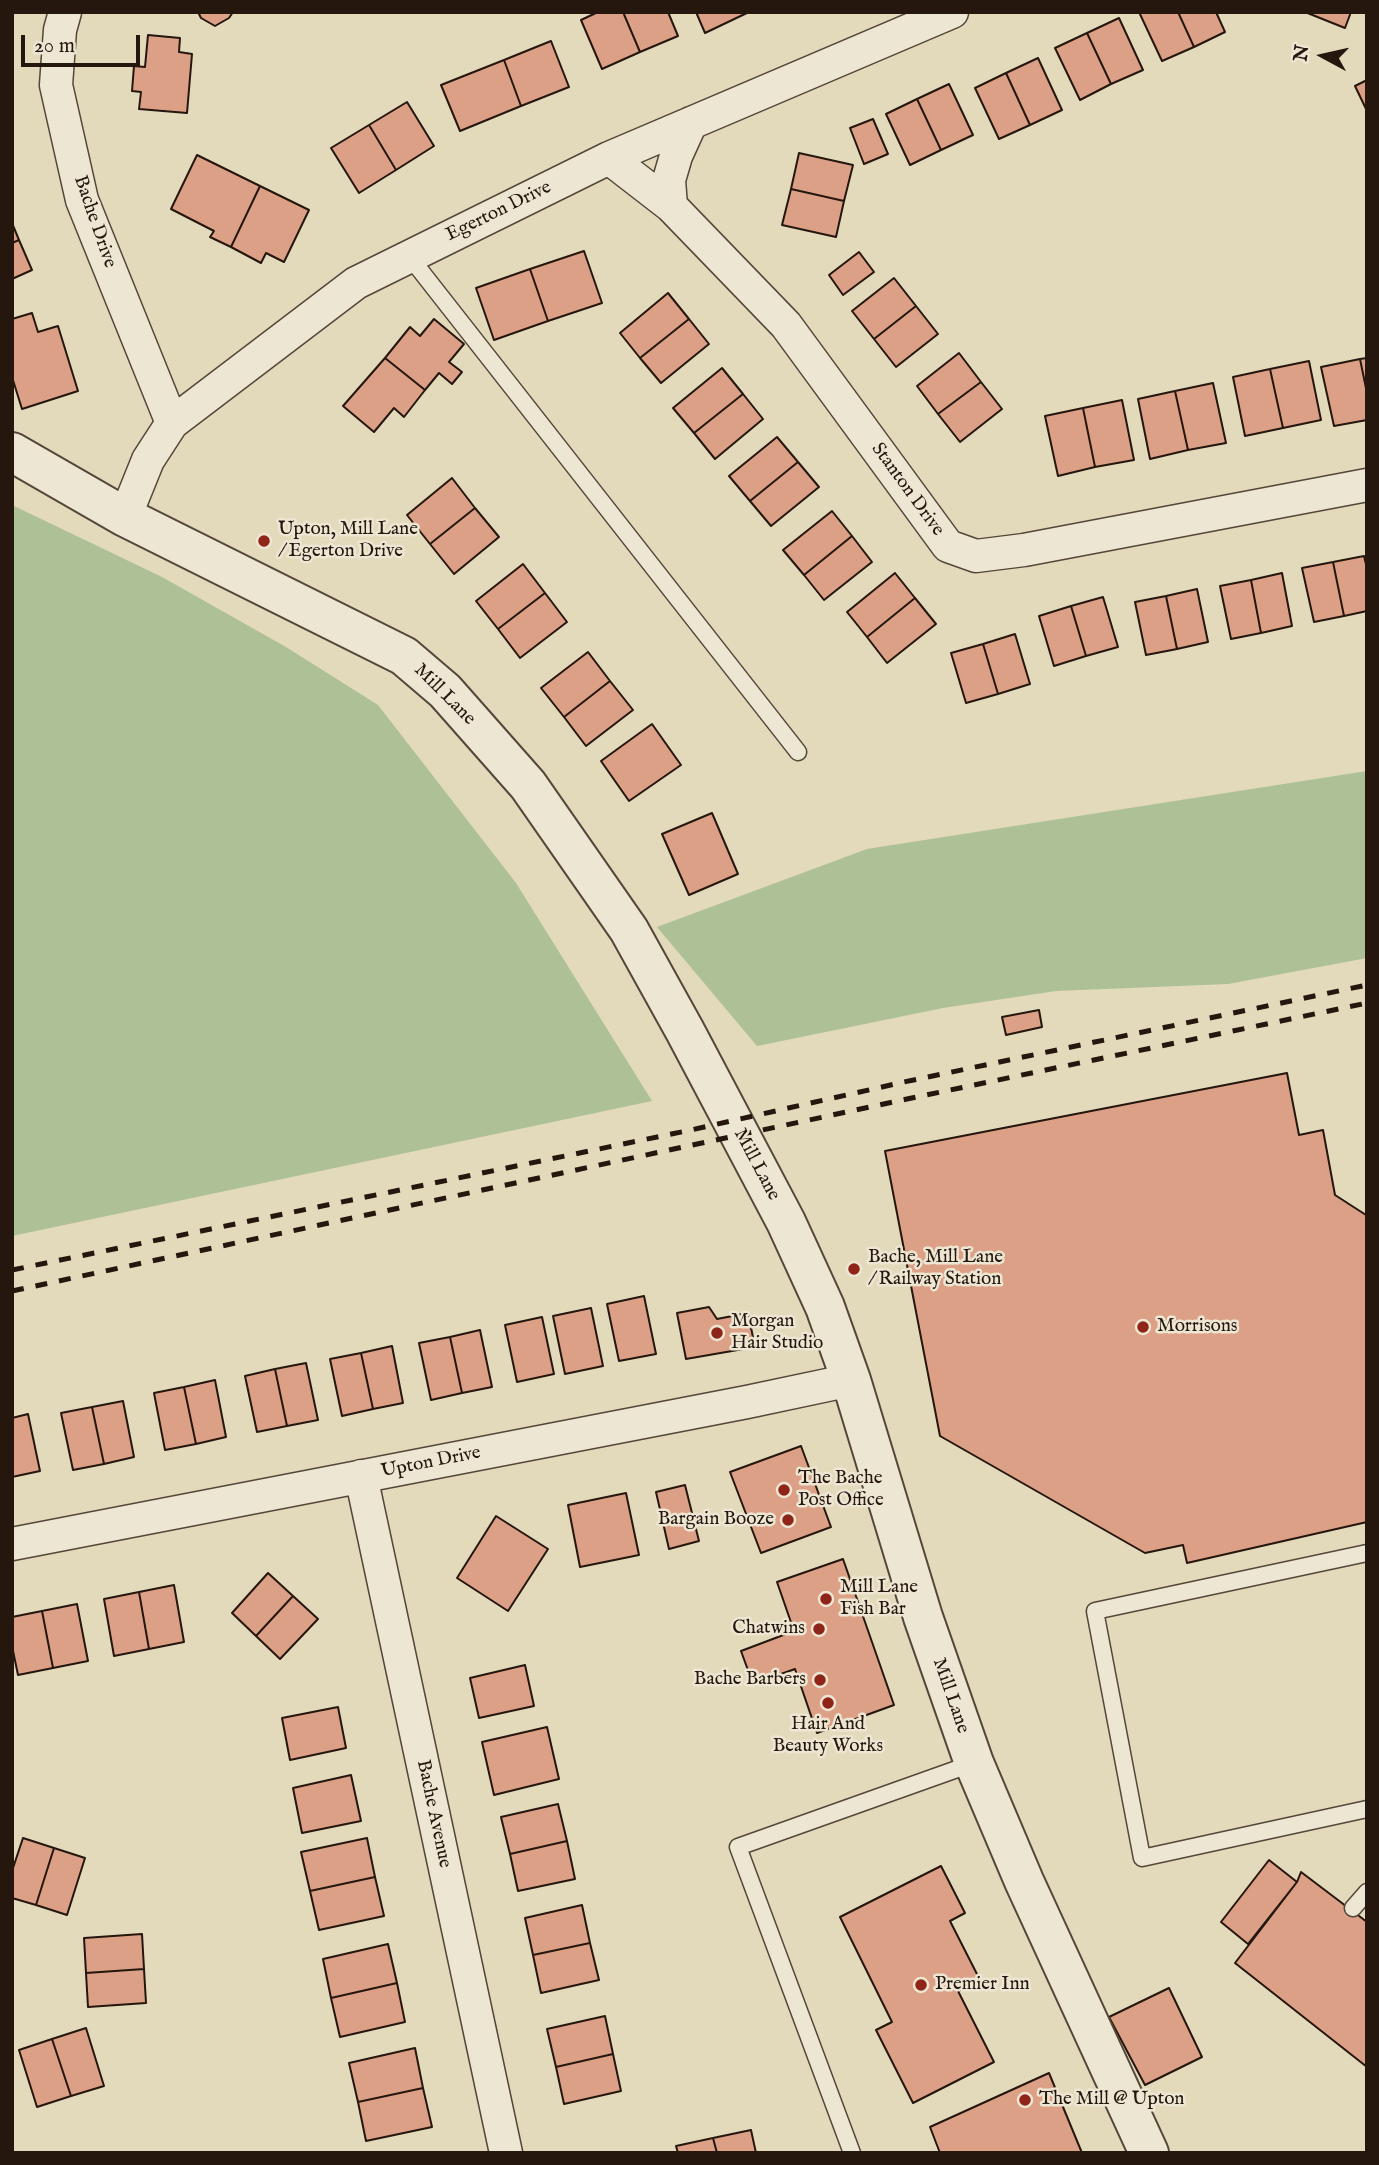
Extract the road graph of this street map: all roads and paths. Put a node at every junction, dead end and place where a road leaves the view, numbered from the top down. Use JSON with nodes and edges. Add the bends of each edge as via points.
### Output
{"nodes":[{"id":1,"x":65,"y":12,"type":"edge"},
{"id":2,"x":952,"y":12,"type":"edge"},
{"id":3,"x":691,"y":123,"type":"junction"},
{"id":4,"x":608,"y":158,"type":"junction"},
{"id":5,"x":671,"y":206,"type":"junction"},
{"id":6,"x":409,"y":256,"type":"junction"},
{"id":7,"x":172,"y":423,"type":"junction"},
{"id":8,"x":12,"y":452,"type":"edge"},
{"id":9,"x":1367,"y":485,"type":"edge"},
{"id":10,"x":125,"y":517,"type":"junction"},
{"id":11,"x":798,"y":752,"type":"dead end"},
{"id":12,"x":850,"y":1380,"type":"junction"},
{"id":13,"x":361,"y":1476,"type":"junction"},
{"id":14,"x":12,"y":1544,"type":"edge"},
{"id":15,"x":1367,"y":1553,"type":"edge"},
{"id":16,"x":974,"y":1763,"type":"junction"},
{"id":17,"x":1367,"y":1809,"type":"edge"},
{"id":18,"x":1367,"y":1892,"type":"edge"},
{"id":19,"x":1353,"y":1908,"type":"dead end"},
{"id":20,"x":506,"y":2153,"type":"edge"},
{"id":21,"x":852,"y":2153,"type":"edge"},
{"id":22,"x":1149,"y":2153,"type":"edge"}],
"edges":[{"from":1,"to":7,"type":"street","name":"Bache Drive","via":[[57,85],[82,200]]},
{"from":2,"to":3,"type":"street","name":"Egerton Drive"},
{"from":3,"to":4,"type":"street","name":"Egerton Drive"},
{"from":3,"to":5,"type":"street","via":[[669,180]]},
{"from":4,"to":5,"type":"street","name":"Stanton Drive"},
{"from":4,"to":6,"type":"street","name":"Egerton Drive"},
{"from":5,"to":9,"type":"street","name":"Stanton Drive","via":[[786,325],[948,546],[976,556],[1024,550]]},
{"from":6,"to":7,"type":"street","name":"Egerton Drive","via":[[356,283]]},
{"from":6,"to":11,"type":"lane"},
{"from":7,"to":10,"type":"street","name":"Egerton Drive","via":[[148,460]]},
{"from":8,"to":10,"type":"street","name":"Mill Lane"},
{"from":10,"to":12,"type":"street","name":"Mill Lane","via":[[404,656],[445,691],[528,785],[629,930],[685,1031],[786,1222],[825,1307]]},
{"from":12,"to":13,"type":"street","name":"Upton Drive"},
{"from":12,"to":16,"type":"street","name":"Mill Lane","via":[[923,1617]]},
{"from":13,"to":14,"type":"street","name":"Upton Drive"},
{"from":13,"to":20,"type":"street","name":"Bache Avenue"},
{"from":15,"to":17,"type":"lane","via":[[1095,1611],[1142,1858]]},
{"from":16,"to":21,"type":"lane","via":[[738,1847]]},
{"from":16,"to":22,"type":"street","name":"Mill Lane"},
{"from":18,"to":19,"type":"lane"}]}
